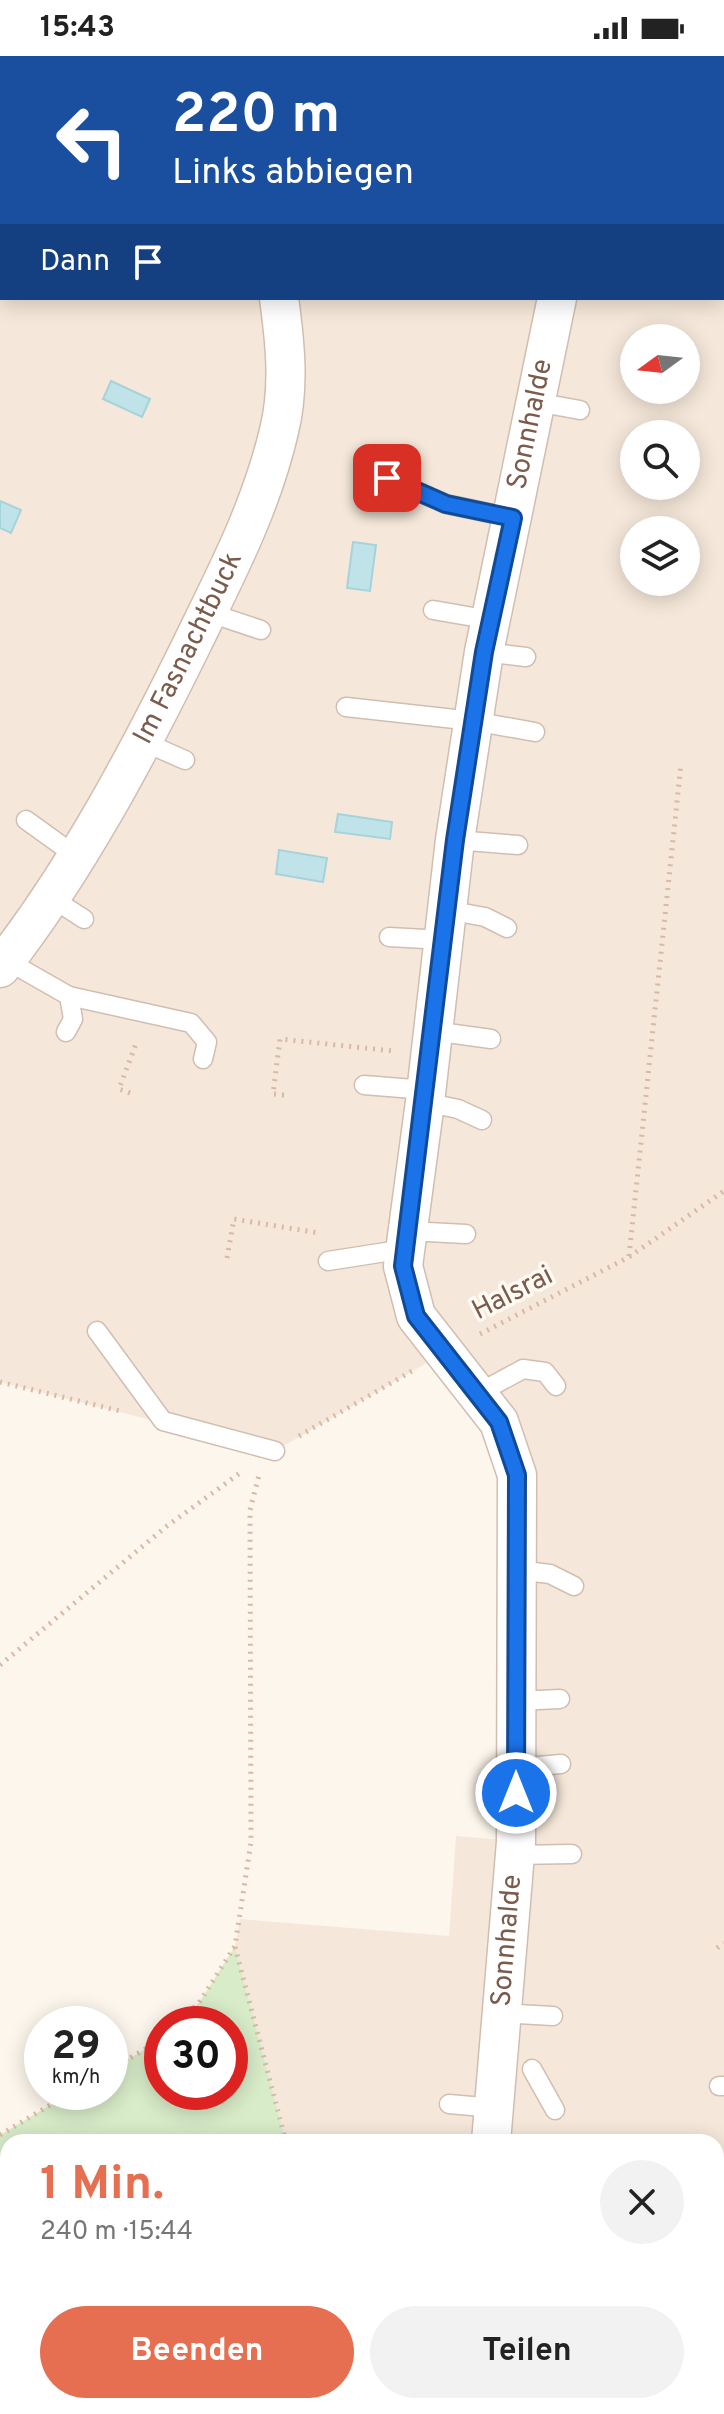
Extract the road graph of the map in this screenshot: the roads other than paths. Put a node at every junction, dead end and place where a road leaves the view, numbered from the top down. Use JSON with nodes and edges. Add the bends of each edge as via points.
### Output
{"nodes":[{"id":1,"x":279,"y":300,"type":"edge"},
{"id":2,"x":557,"y":300,"type":"edge"},
{"id":3,"x":536,"y":402,"type":"junction"},
{"id":4,"x":580,"y":410,"type":"dead end"},
{"id":5,"x":387,"y":478,"type":"dead end"},
{"id":6,"x":513,"y":518,"type":"junction"},
{"id":7,"x":433,"y":610,"type":"dead end"},
{"id":8,"x":207,"y":612,"type":"junction"},
{"id":9,"x":261,"y":630,"type":"dead end"},
{"id":10,"x":488,"y":636,"type":"junction"},
{"id":11,"x":526,"y":657,"type":"dead end"},
{"id":12,"x":346,"y":707,"type":"dead end"},
{"id":13,"x":473,"y":721,"type":"junction"},
{"id":14,"x":535,"y":732,"type":"dead end"},
{"id":15,"x":144,"y":742,"type":"junction"},
{"id":16,"x":185,"y":760,"type":"dead end"},
{"id":17,"x":26,"y":820,"type":"dead end"},
{"id":18,"x":455,"y":840,"type":"junction"},
{"id":19,"x":518,"y":845,"type":"dead end"},
{"id":20,"x":76,"y":856,"type":"junction"},
{"id":21,"x":50,"y":897,"type":"junction"},
{"id":22,"x":84,"y":919,"type":"dead end"},
{"id":23,"x":445,"y":925,"type":"junction"},
{"id":24,"x":507,"y":928,"type":"dead end"},
{"id":25,"x":389,"y":937,"type":"dead end"},
{"id":26,"x":3,"y":964,"type":"edge"},
{"id":27,"x":69,"y":996,"type":"junction"},
{"id":28,"x":66,"y":1032,"type":"dead end"},
{"id":29,"x":491,"y":1039,"type":"dead end"},
{"id":30,"x":203,"y":1059,"type":"dead end"},
{"id":31,"x":428,"y":1070,"type":"junction"},
{"id":32,"x":364,"y":1085,"type":"dead end"},
{"id":33,"x":482,"y":1120,"type":"dead end"},
{"id":34,"x":466,"y":1234,"type":"dead end"},
{"id":35,"x":407,"y":1240,"type":"junction"},
{"id":36,"x":336,"y":1260,"type":"road end"},
{"id":37,"x":97,"y":1331,"type":"dead end"},
{"id":38,"x":556,"y":1386,"type":"dead end"},
{"id":39,"x":477,"y":1394,"type":"junction"},
{"id":40,"x":275,"y":1451,"type":"road end"},
{"id":41,"x":517,"y":1570,"type":"junction"},
{"id":42,"x":574,"y":1586,"type":"dead end"},
{"id":43,"x":560,"y":1699,"type":"dead end"},
{"id":44,"x":516,"y":1701,"type":"junction"},
{"id":45,"x":561,"y":1764,"type":"dead end"},
{"id":46,"x":516,"y":1768,"type":"junction"},
{"id":47,"x":572,"y":1854,"type":"dead end"},
{"id":48,"x":514,"y":1855,"type":"junction"},
{"id":49,"x":501,"y":2013,"type":"junction"},
{"id":50,"x":553,"y":2016,"type":"dead end"},
{"id":51,"x":532,"y":2069,"type":"dead end"},
{"id":52,"x":449,"y":2104,"type":"dead end"},
{"id":53,"x":555,"y":2110,"type":"dead end"},
{"id":54,"x":492,"y":2125,"type":"edge"}],
"edges":[{"from":1,"to":8,"type":"street","name":"Im Fasnachtbuck","via":[[286,383],[280,429],[253,517]]},
{"from":2,"to":3,"type":"street","name":"Sonnhalde"},
{"from":3,"to":4,"type":"lane"},
{"from":3,"to":6,"type":"street","name":"Sonnhalde"},
{"from":5,"to":6,"type":"lane","via":[[446,504]]},
{"from":6,"to":10,"type":"street","name":"Sonnhalde"},
{"from":7,"to":10,"type":"lane"},
{"from":8,"to":9,"type":"lane"},
{"from":8,"to":15,"type":"street","name":"Im Fasnachtbuck"},
{"from":10,"to":11,"type":"lane"},
{"from":10,"to":13,"type":"street","name":"Sonnhalde"},
{"from":12,"to":13,"type":"lane"},
{"from":13,"to":14,"type":"lane"},
{"from":13,"to":18,"type":"street","name":"Sonnhalde"},
{"from":15,"to":16,"type":"lane"},
{"from":15,"to":20,"type":"street","name":"Im Fasnachtbuck"},
{"from":17,"to":20,"type":"lane"},
{"from":18,"to":19,"type":"lane"},
{"from":18,"to":23,"type":"street","name":"Sonnhalde"},
{"from":20,"to":21,"type":"street","name":"Im Fasnachtbuck"},
{"from":21,"to":22,"type":"lane"},
{"from":21,"to":26,"type":"street","name":"Im Fasnachtbuck"},
{"from":23,"to":24,"type":"lane","via":[[485,917]]},
{"from":23,"to":25,"type":"lane"},
{"from":23,"to":31,"type":"street","name":"Sonnhalde"},
{"from":26,"to":27,"type":"lane"},
{"from":27,"to":28,"type":"lane","via":[[73,1019]]},
{"from":27,"to":30,"type":"lane","via":[[191,1023],[207,1042]]},
{"from":29,"to":31,"type":"lane"},
{"from":31,"to":32,"type":"lane"},
{"from":31,"to":33,"type":"lane","via":[[458,1109]]},
{"from":31,"to":35,"type":"street","name":"Sonnhalde"},
{"from":34,"to":35,"type":"lane"},
{"from":35,"to":36,"type":"lane"},
{"from":35,"to":39,"type":"street","name":"Sonnhalde","via":[[403,1266],[416,1316]]},
{"from":37,"to":40,"type":"lane","via":[[163,1421]]},
{"from":38,"to":39,"type":"lane","via":[[545,1372],[523,1369]]},
{"from":39,"to":41,"type":"street","name":"Sonnhalde","via":[[499,1422],[517,1475]]},
{"from":41,"to":42,"type":"lane","via":[[550,1574]]},
{"from":41,"to":44,"type":"street","name":"Sonnhalde"},
{"from":43,"to":44,"type":"lane"},
{"from":44,"to":46,"type":"street","name":"Sonnhalde"},
{"from":45,"to":46,"type":"lane"},
{"from":46,"to":48,"type":"street","name":"Sonnhalde"},
{"from":47,"to":48,"type":"lane"},
{"from":48,"to":49,"type":"street","name":"Sonnhalde"},
{"from":49,"to":50,"type":"lane"},
{"from":49,"to":54,"type":"street","name":"Sonnhalde"},
{"from":51,"to":53,"type":"lane"},
{"from":52,"to":54,"type":"lane"}]}
